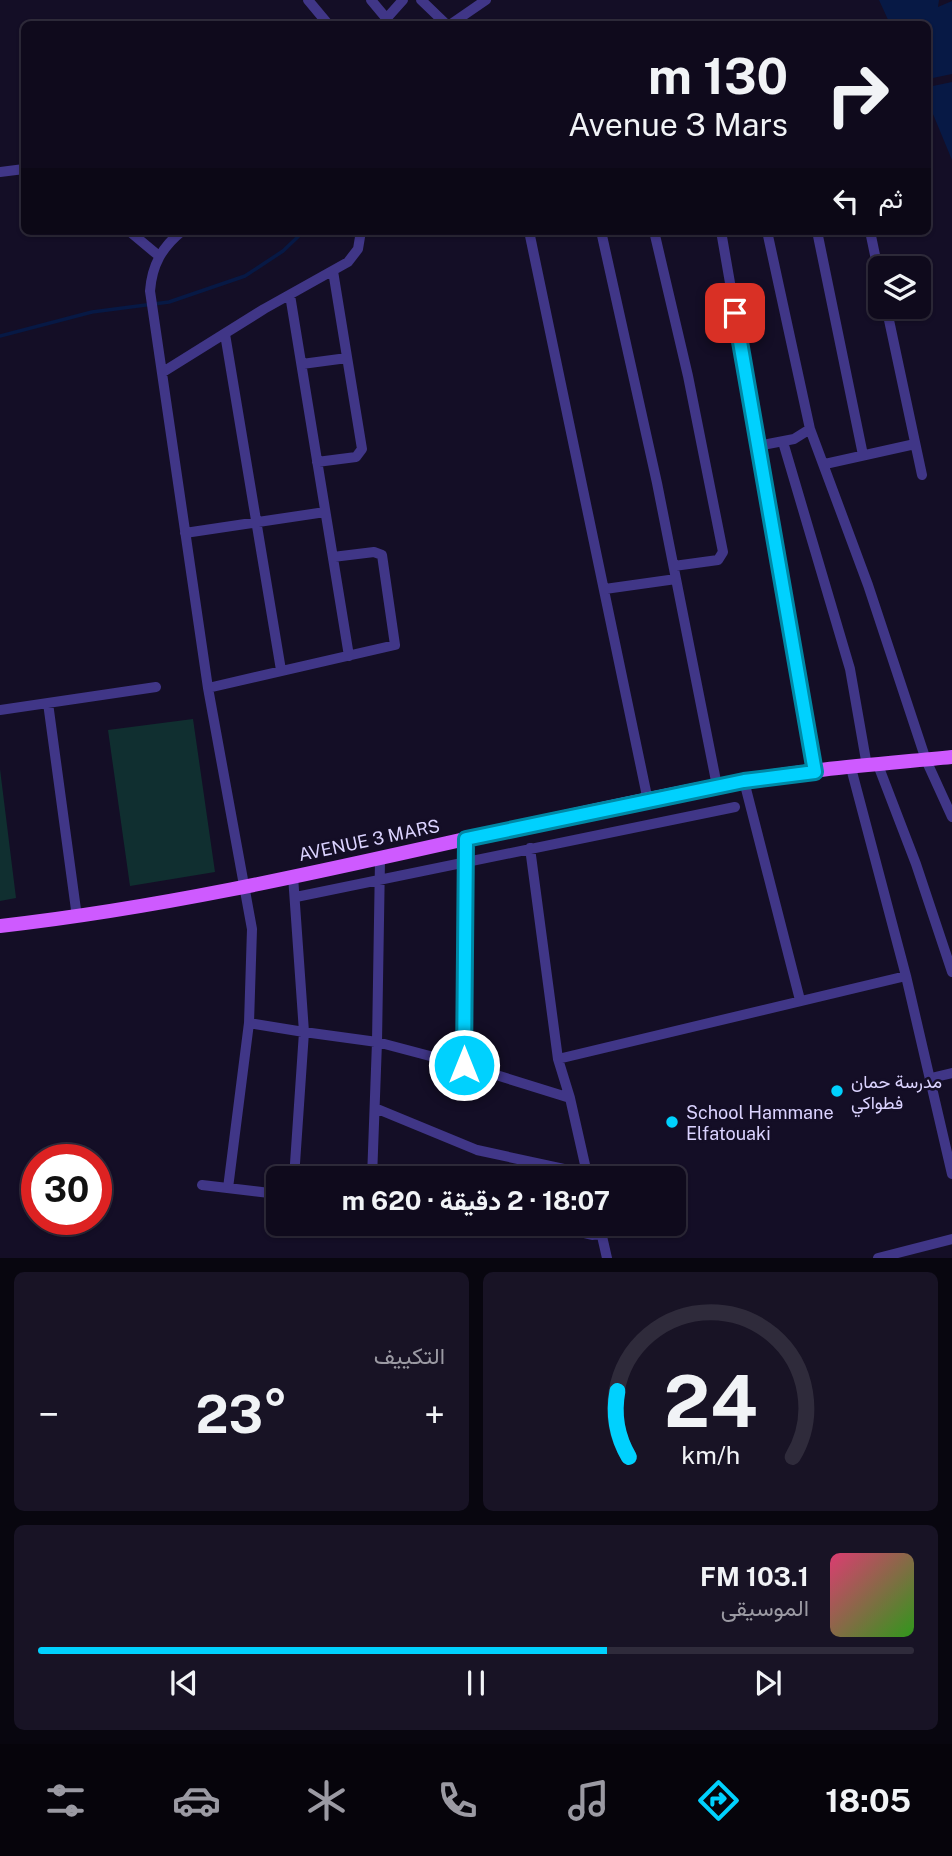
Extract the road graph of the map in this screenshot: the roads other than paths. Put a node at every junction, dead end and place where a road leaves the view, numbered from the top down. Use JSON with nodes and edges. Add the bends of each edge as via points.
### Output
{"nodes":[{"id":1,"x":308,"y":0,"type":"edge"},
{"id":2,"x":371,"y":0,"type":"edge"},
{"id":3,"x":402,"y":0,"type":"edge"},
{"id":4,"x":421,"y":0,"type":"edge"},
{"id":5,"x":486,"y":0,"type":"edge"},
{"id":6,"x":326,"y":21,"type":"edge"},
{"id":7,"x":388,"y":21,"type":"edge"},
{"id":8,"x":390,"y":21,"type":"edge"},
{"id":9,"x":443,"y":21,"type":"edge"},
{"id":10,"x":456,"y":21,"type":"edge"},
{"id":11,"x":21,"y":169,"type":"edge"},
{"id":12,"x":0,"y":172,"type":"edge"},
{"id":13,"x":135,"y":235,"type":"edge"},
{"id":14,"x":178,"y":235,"type":"edge"},
{"id":15,"x":360,"y":235,"type":"edge"},
{"id":16,"x":530,"y":235,"type":"edge"},
{"id":17,"x":602,"y":235,"type":"edge"},
{"id":18,"x":655,"y":235,"type":"edge"},
{"id":19,"x":722,"y":235,"type":"edge"},
{"id":20,"x":768,"y":235,"type":"edge"},
{"id":21,"x":818,"y":235,"type":"edge"},
{"id":22,"x":871,"y":235,"type":"edge"},
{"id":23,"x":159,"y":256,"type":"junction"},
{"id":24,"x":875,"y":256,"type":"edge"},
{"id":25,"x":333,"y":271,"type":"junction"},
{"id":26,"x":290,"y":295,"type":"junction"},
{"id":27,"x":889,"y":319,"type":"edge"},
{"id":28,"x":225,"y":334,"type":"junction"},
{"id":29,"x":347,"y":358,"type":"junction"},
{"id":30,"x":302,"y":364,"type":"junction"},
{"id":31,"x":163,"y":372,"type":"junction"},
{"id":32,"x":810,"y":429,"type":"junction"},
{"id":33,"x":783,"y":442,"type":"junction"},
{"id":34,"x":915,"y":444,"type":"junction"},
{"id":35,"x":757,"y":446,"type":"junction"},
{"id":36,"x":863,"y":455,"type":"junction"},
{"id":37,"x":317,"y":462,"type":"junction"},
{"id":38,"x":825,"y":464,"type":"junction"},
{"id":39,"x":922,"y":475,"type":"dead end"},
{"id":40,"x":325,"y":512,"type":"junction"},
{"id":41,"x":256,"y":521,"type":"junction"},
{"id":42,"x":185,"y":533,"type":"junction"},
{"id":43,"x":333,"y":556,"type":"junction"},
{"id":44,"x":674,"y":566,"type":"junction"},
{"id":45,"x":676,"y":579,"type":"junction"},
{"id":46,"x":605,"y":589,"type":"junction"},
{"id":47,"x":349,"y":656,"type":"junction"},
{"id":48,"x":281,"y":670,"type":"junction"},
{"id":49,"x":156,"y":687,"type":"dead end"},
{"id":50,"x":208,"y":688,"type":"junction"},
{"id":51,"x":48,"y":703,"type":"junction"},
{"id":52,"x":0,"y":710,"type":"edge"},
{"id":53,"x":952,"y":757,"type":"edge"},
{"id":54,"x":926,"y":760,"type":"junction"},
{"id":55,"x":873,"y":765,"type":"junction"},
{"id":56,"x":851,"y":768,"type":"junction"},
{"id":57,"x":815,"y":772,"type":"junction"},
{"id":58,"x":744,"y":781,"type":"junction"},
{"id":59,"x":717,"y":786,"type":"junction"},
{"id":60,"x":648,"y":801,"type":"junction"},
{"id":61,"x":735,"y":807,"type":"dead end"},
{"id":62,"x":952,"y":817,"type":"edge"},
{"id":63,"x":466,"y":839,"type":"junction"},
{"id":64,"x":530,"y":848,"type":"junction"},
{"id":65,"x":380,"y":860,"type":"junction"},
{"id":66,"x":465,"y":863,"type":"junction"},
{"id":67,"x":293,"y":876,"type":"junction"},
{"id":68,"x":381,"y":881,"type":"junction"},
{"id":69,"x":243,"y":887,"type":"junction"},
{"id":70,"x":296,"y":897,"type":"junction"},
{"id":71,"x":77,"y":917,"type":"junction"},
{"id":72,"x":0,"y":926,"type":"edge"},
{"id":73,"x":952,"y":972,"type":"edge"},
{"id":74,"x":906,"y":976,"type":"junction"},
{"id":75,"x":800,"y":1000,"type":"junction"},
{"id":76,"x":249,"y":1023,"type":"junction"},
{"id":77,"x":304,"y":1032,"type":"junction"},
{"id":78,"x":377,"y":1042,"type":"junction"},
{"id":79,"x":558,"y":1059,"type":"junction"},
{"id":80,"x":464,"y":1065,"type":"junction"},
{"id":81,"x":952,"y":1073,"type":"edge"},
{"id":82,"x":931,"y":1078,"type":"junction"},
{"id":83,"x":570,"y":1098,"type":"junction"},
{"id":84,"x":375,"y":1108,"type":"junction"},
{"id":85,"x":295,"y":1166,"type":"edge"},
{"id":86,"x":373,"y":1166,"type":"edge"},
{"id":87,"x":545,"y":1166,"type":"edge"},
{"id":88,"x":586,"y":1166,"type":"edge"},
{"id":89,"x":952,"y":1174,"type":"edge"},
{"id":90,"x":202,"y":1185,"type":"dead end"},
{"id":91,"x":228,"y":1188,"type":"junction"},
{"id":92,"x":266,"y":1193,"type":"edge"},
{"id":93,"x":602,"y":1236,"type":"edge"},
{"id":94,"x":952,"y":1239,"type":"edge"},
{"id":95,"x":607,"y":1258,"type":"edge"},
{"id":96,"x":878,"y":1258,"type":"edge"}],
"edges":[{"from":1,"to":6,"type":"street"},
{"from":2,"to":7,"type":"street"},
{"from":3,"to":8,"type":"street"},
{"from":4,"to":9,"type":"street"},
{"from":5,"to":10,"type":"street"},
{"from":11,"to":12,"type":"street"},
{"from":13,"to":23,"type":"street"},
{"from":14,"to":23,"type":"street"},
{"from":15,"to":25,"type":"street","via":[[354,257]]},
{"from":16,"to":46,"type":"street"},
{"from":17,"to":44,"type":"street"},
{"from":18,"to":44,"type":"street","via":[[723,551],[718,560]]},
{"from":19,"to":35,"type":"street"},
{"from":20,"to":32,"type":"street"},
{"from":21,"to":36,"type":"street"},
{"from":22,"to":24,"type":"street"},
{"from":23,"to":31,"type":"street","via":[[150,291]]},
{"from":25,"to":26,"type":"street"},
{"from":25,"to":29,"type":"street"},
{"from":26,"to":28,"type":"street"},
{"from":26,"to":30,"type":"street"},
{"from":27,"to":34,"type":"street"},
{"from":28,"to":31,"type":"street"},
{"from":28,"to":41,"type":"street"},
{"from":29,"to":30,"type":"street"},
{"from":29,"to":37,"type":"street","via":[[362,449],[356,457]]},
{"from":30,"to":37,"type":"street"},
{"from":31,"to":42,"type":"street"},
{"from":32,"to":33,"type":"street"},
{"from":32,"to":38,"type":"street"},
{"from":33,"to":35,"type":"street"},
{"from":33,"to":55,"type":"street","via":[[850,669]]},
{"from":34,"to":36,"type":"street"},
{"from":34,"to":39,"type":"street"},
{"from":35,"to":57,"type":"street"},
{"from":36,"to":38,"type":"street"},
{"from":37,"to":40,"type":"street"},
{"from":38,"to":54,"type":"street"},
{"from":40,"to":41,"type":"street"},
{"from":40,"to":43,"type":"street"},
{"from":41,"to":42,"type":"street"},
{"from":41,"to":48,"type":"street"},
{"from":42,"to":50,"type":"street"},
{"from":43,"to":47,"type":"street"},
{"from":43,"to":47,"type":"street","via":[[377,552],[383,559],[396,642],[393,647]]},
{"from":44,"to":45,"type":"street"},
{"from":45,"to":46,"type":"street"},
{"from":45,"to":59,"type":"street"},
{"from":46,"to":60,"type":"street"},
{"from":47,"to":48,"type":"street"},
{"from":48,"to":50,"type":"street"},
{"from":49,"to":51,"type":"street"},
{"from":50,"to":69,"type":"street"},
{"from":51,"to":52,"type":"street"},
{"from":51,"to":71,"type":"street"},
{"from":53,"to":54,"type":"main road","name":"AVENUE 3 MARS"},
{"from":54,"to":55,"type":"main road","name":"AVENUE 3 MARS"},
{"from":54,"to":62,"type":"street"},
{"from":55,"to":56,"type":"main road","name":"AVENUE 3 MARS"},
{"from":55,"to":73,"type":"street","via":[[916,864]]},
{"from":56,"to":57,"type":"main road","name":"AVENUE 3 MARS"},
{"from":56,"to":74,"type":"street"},
{"from":57,"to":58,"type":"main road","name":"AVENUE 3 MARS"},
{"from":58,"to":59,"type":"main road","name":"AVENUE 3 MARS"},
{"from":58,"to":75,"type":"street"},
{"from":59,"to":60,"type":"main road","name":"AVENUE 3 MARS"},
{"from":60,"to":63,"type":"main road","name":"AVENUE 3 MARS"},
{"from":61,"to":64,"type":"street"},
{"from":63,"to":65,"type":"main road","name":"AVENUE 3 MARS"},
{"from":63,"to":66,"type":"street"},
{"from":64,"to":66,"type":"street"},
{"from":64,"to":79,"type":"street"},
{"from":65,"to":67,"type":"main road","name":"AVENUE 3 MARS"},
{"from":65,"to":68,"type":"street"},
{"from":66,"to":68,"type":"street"},
{"from":66,"to":80,"type":"street"},
{"from":67,"to":69,"type":"main road","name":"AVENUE 3 MARS"},
{"from":67,"to":70,"type":"street"},
{"from":68,"to":70,"type":"street"},
{"from":68,"to":78,"type":"street"},
{"from":69,"to":71,"type":"main road","name":"AVENUE 3 MARS"},
{"from":69,"to":76,"type":"street","via":[[252,929]]},
{"from":70,"to":77,"type":"street"},
{"from":71,"to":72,"type":"main road","name":"AVENUE 3 MARS"},
{"from":74,"to":75,"type":"street"},
{"from":74,"to":82,"type":"street"},
{"from":75,"to":79,"type":"street"},
{"from":76,"to":77,"type":"street"},
{"from":76,"to":91,"type":"street"},
{"from":77,"to":78,"type":"street"},
{"from":77,"to":85,"type":"street"},
{"from":78,"to":80,"type":"street"},
{"from":78,"to":84,"type":"street"},
{"from":79,"to":83,"type":"street"},
{"from":80,"to":83,"type":"street"},
{"from":81,"to":82,"type":"street"},
{"from":82,"to":89,"type":"street"},
{"from":83,"to":88,"type":"street"},
{"from":84,"to":86,"type":"street"},
{"from":84,"to":87,"type":"street","via":[[477,1150]]},
{"from":90,"to":91,"type":"street"},
{"from":91,"to":92,"type":"street"},
{"from":93,"to":95,"type":"street"},
{"from":94,"to":96,"type":"street"}]}
